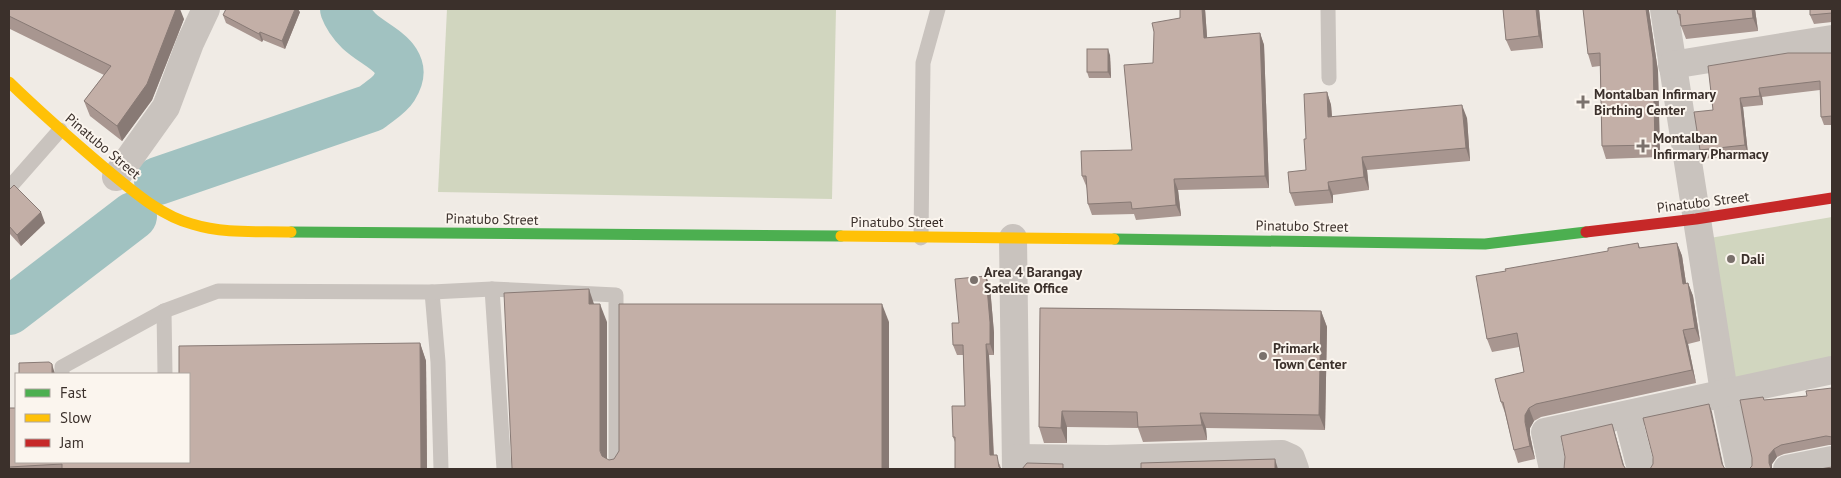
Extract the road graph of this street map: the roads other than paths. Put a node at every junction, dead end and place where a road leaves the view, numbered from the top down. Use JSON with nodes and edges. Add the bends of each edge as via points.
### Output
{"nodes":[{"id":1,"x":206,"y":9,"type":"edge"},
{"id":2,"x":938,"y":9,"type":"edge"},
{"id":3,"x":1328,"y":9,"type":"edge"},
{"id":4,"x":1664,"y":9,"type":"edge"},
{"id":5,"x":1832,"y":39,"type":"edge"},
{"id":6,"x":1672,"y":65,"type":"junction"},
{"id":7,"x":1329,"y":78,"type":"dead end"},
{"id":8,"x":9,"y":82,"type":"edge"},
{"id":9,"x":60,"y":130,"type":"junction"},
{"id":10,"x":116,"y":177,"type":"junction"},
{"id":11,"x":9,"y":188,"type":"edge"},
{"id":12,"x":1832,"y":198,"type":"edge"},
{"id":13,"x":1696,"y":219,"type":"junction"},
{"id":14,"x":921,"y":238,"type":"junction"},
{"id":15,"x":1014,"y":238,"type":"junction"},
{"id":16,"x":492,"y":289,"type":"junction"},
{"id":17,"x":432,"y":292,"type":"junction"},
{"id":18,"x":164,"y":311,"type":"junction"},
{"id":19,"x":1832,"y":370,"type":"edge"},
{"id":20,"x":62,"y":373,"type":"edge"},
{"id":21,"x":165,"y":373,"type":"edge"},
{"id":22,"x":1724,"y":392,"type":"junction"},
{"id":23,"x":1627,"y":414,"type":"junction"},
{"id":24,"x":1832,"y":460,"type":"edge"},
{"id":25,"x":1016,"y":464,"type":"edge"},
{"id":26,"x":1107,"y":464,"type":"edge"},
{"id":27,"x":441,"y":469,"type":"edge"},
{"id":28,"x":504,"y":469,"type":"edge"},
{"id":29,"x":616,"y":469,"type":"edge"},
{"id":30,"x":1295,"y":469,"type":"edge"},
{"id":31,"x":1553,"y":469,"type":"edge"},
{"id":32,"x":1641,"y":469,"type":"edge"},
{"id":33,"x":1740,"y":469,"type":"edge"},
{"id":34,"x":1787,"y":469,"type":"edge"}],
"edges":[{"from":1,"to":10,"type":"street","via":[[166,107]]},
{"from":2,"to":14,"type":"lane","via":[[923,63]]},
{"from":3,"to":7,"type":"lane"},
{"from":4,"to":6,"type":"street"},
{"from":5,"to":6,"type":"street"},
{"from":6,"to":13,"type":"street"},
{"from":8,"to":9,"type":"street","name":"Pinatubo Street"},
{"from":9,"to":10,"type":"street","name":"Pinatubo Street"},
{"from":9,"to":11,"type":"lane"},
{"from":10,"to":14,"type":"street","name":"Pinatubo Street","via":[[179,220],[233,231]]},
{"from":12,"to":13,"type":"street","name":"Pinatubo Street"},
{"from":13,"to":15,"type":"street","name":"Pinatubo Street","via":[[1485,244]]},
{"from":13,"to":22,"type":"street"},
{"from":14,"to":15,"type":"street","name":"Pinatubo Street"},
{"from":15,"to":25,"type":"street"},
{"from":16,"to":17,"type":"lane"},
{"from":16,"to":28,"type":"lane"},
{"from":16,"to":29,"type":"lane","via":[[616,295]]},
{"from":17,"to":18,"type":"lane","via":[[218,291]]},
{"from":17,"to":27,"type":"lane"},
{"from":18,"to":20,"type":"lane","via":[[62,367]]},
{"from":18,"to":21,"type":"lane"},
{"from":19,"to":22,"type":"street"},
{"from":22,"to":23,"type":"street"},
{"from":22,"to":33,"type":"street"},
{"from":23,"to":31,"type":"street","via":[[1545,432]]},
{"from":23,"to":32,"type":"street"},
{"from":24,"to":34,"type":"street"},
{"from":25,"to":26,"type":"street"},
{"from":26,"to":30,"type":"street","via":[[1282,454],[1291,458]]}]}
